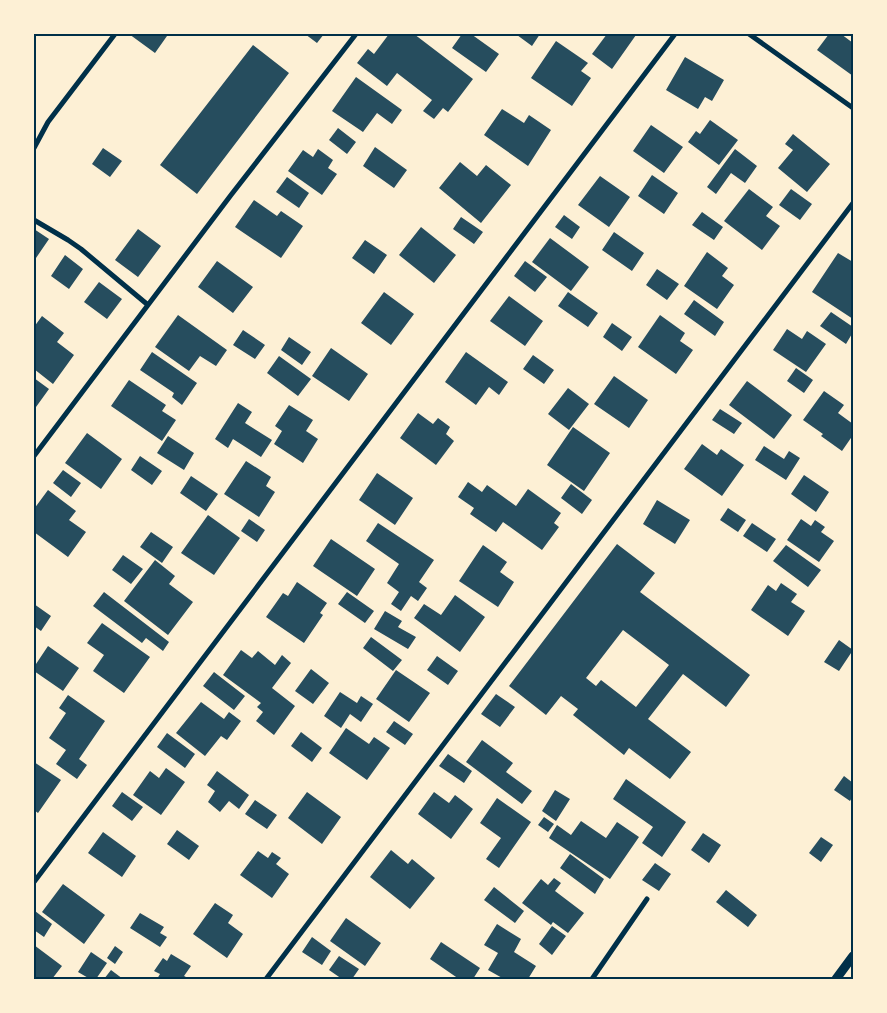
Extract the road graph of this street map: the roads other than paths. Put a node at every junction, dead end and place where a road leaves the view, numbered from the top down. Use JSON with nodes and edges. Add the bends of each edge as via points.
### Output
{"nodes":[{"id":1,"x":115,"y":34,"type":"edge"},
{"id":2,"x":356,"y":34,"type":"edge"},
{"id":3,"x":675,"y":34,"type":"edge"},
{"id":4,"x":749,"y":34,"type":"edge"},
{"id":5,"x":853,"y":108,"type":"edge"},
{"id":6,"x":34,"y":148,"type":"edge"},
{"id":7,"x":853,"y":204,"type":"edge"},
{"id":8,"x":34,"y":220,"type":"edge"},
{"id":9,"x":148,"y":304,"type":"junction"},
{"id":10,"x":34,"y":456,"type":"edge"},
{"id":11,"x":34,"y":882,"type":"edge"},
{"id":12,"x":647,"y":899,"type":"dead end"},
{"id":13,"x":853,"y":958,"type":"edge"},
{"id":14,"x":266,"y":979,"type":"edge"},
{"id":15,"x":592,"y":979,"type":"edge"},
{"id":16,"x":836,"y":979,"type":"edge"}],
"edges":[{"from":1,"to":6,"type":"street","via":[[48,122]]},
{"from":2,"to":9,"type":"street"},
{"from":3,"to":11,"type":"street"},
{"from":4,"to":5,"type":"street"},
{"from":7,"to":14,"type":"street"},
{"from":8,"to":9,"type":"street","via":[[81,249]]},
{"from":9,"to":10,"type":"street"},
{"from":12,"to":15,"type":"street"},
{"from":13,"to":16,"type":"street"}]}
